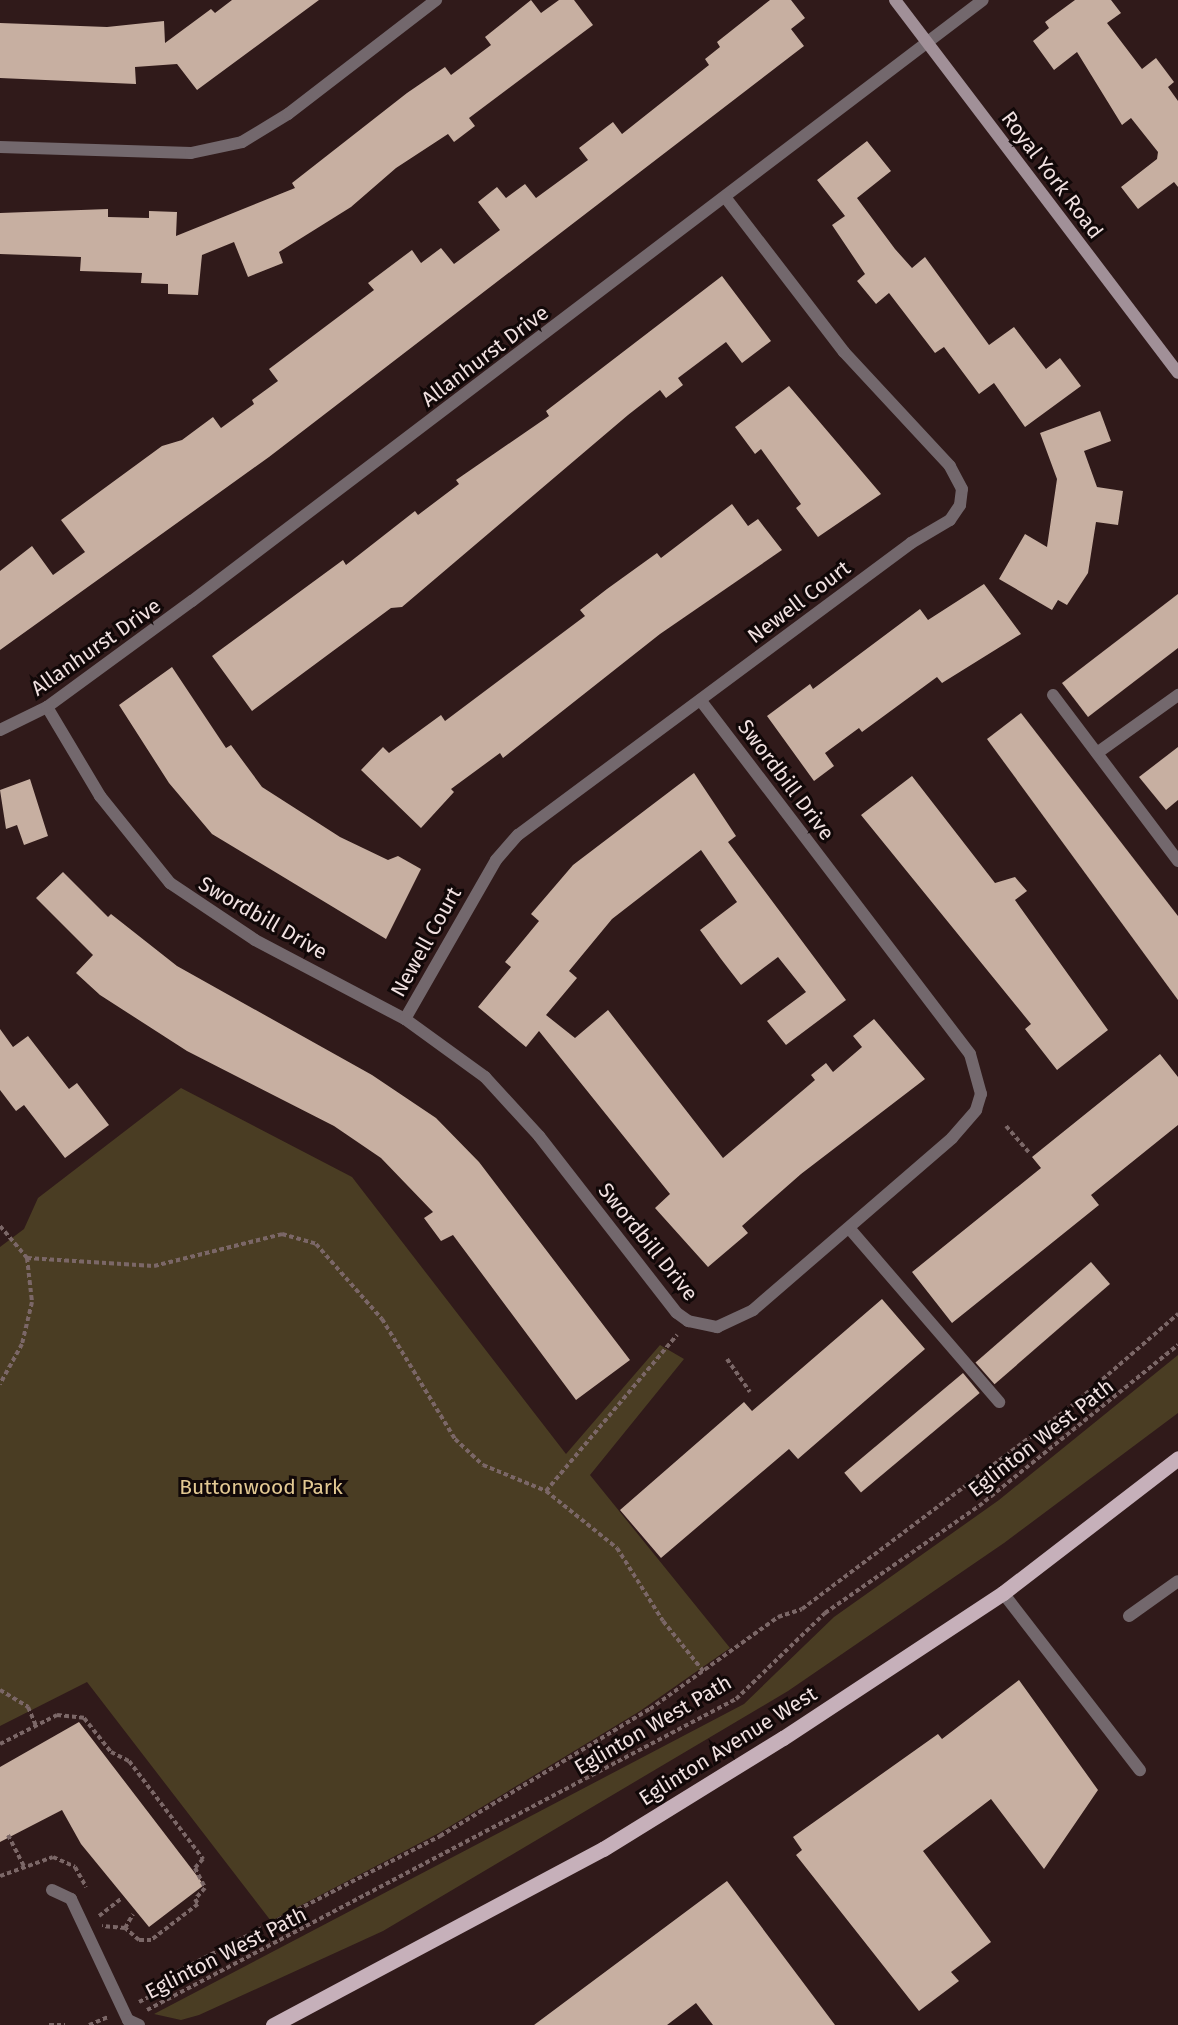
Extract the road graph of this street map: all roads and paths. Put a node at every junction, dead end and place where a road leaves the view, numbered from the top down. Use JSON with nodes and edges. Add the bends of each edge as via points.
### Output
{"nodes":[{"id":1,"x":436,"y":0,"type":"edge"},
{"id":2,"x":895,"y":0,"type":"edge"},
{"id":3,"x":984,"y":0,"type":"edge"},
{"id":4,"x":927,"y":43,"type":"junction"},
{"id":5,"x":0,"y":147,"type":"edge"},
{"id":6,"x":725,"y":197,"type":"junction"},
{"id":7,"x":1178,"y":373,"type":"edge"},
{"id":8,"x":1053,"y":695,"type":"dead end"},
{"id":9,"x":1178,"y":695,"type":"edge"},
{"id":10,"x":700,"y":700,"type":"junction"},
{"id":11,"x":47,"y":707,"type":"junction"},
{"id":12,"x":0,"y":730,"type":"edge"},
{"id":13,"x":1097,"y":753,"type":"junction"},
{"id":14,"x":1178,"y":861,"type":"edge"},
{"id":15,"x":405,"y":1019,"type":"junction"},
{"id":16,"x":1006,"y":1126,"type":"dead end"},
{"id":17,"x":1030,"y":1154,"type":"dead end"},
{"id":18,"x":0,"y":1226,"type":"edge"},
{"id":19,"x":849,"y":1228,"type":"junction"},
{"id":20,"x":27,"y":1258,"type":"junction"},
{"id":21,"x":1178,"y":1314,"type":"edge"},
{"id":22,"x":688,"y":1322,"type":"junction"},
{"id":23,"x":1178,"y":1345,"type":"edge"},
{"id":24,"x":727,"y":1359,"type":"dead end"},
{"id":25,"x":0,"y":1384,"type":"edge"},
{"id":26,"x":750,"y":1392,"type":"dead end"},
{"id":27,"x":999,"y":1402,"type":"dead end"},
{"id":28,"x":1176,"y":1463,"type":"edge"},
{"id":29,"x":546,"y":1491,"type":"junction"},
{"id":30,"x":1178,"y":1581,"type":"edge"},
{"id":31,"x":1003,"y":1593,"type":"junction"},
{"id":32,"x":1129,"y":1616,"type":"dead end"},
{"id":33,"x":704,"y":1672,"type":"junction"},
{"id":34,"x":0,"y":1690,"type":"edge"},
{"id":35,"x":36,"y":1726,"type":"junction"},
{"id":36,"x":0,"y":1744,"type":"edge"},
{"id":37,"x":1140,"y":1770,"type":"dead end"},
{"id":38,"x":8,"y":1835,"type":"dead end"},
{"id":39,"x":24,"y":1866,"type":"dead end"},
{"id":40,"x":52,"y":1890,"type":"dead end"},
{"id":41,"x":121,"y":1899,"type":"dead end"},
{"id":42,"x":133,"y":1914,"type":"dead end"},
{"id":43,"x":98,"y":1917,"type":"dead end"},
{"id":44,"x":102,"y":1926,"type":"dead end"},
{"id":45,"x":125,"y":1928,"type":"junction"},
{"id":46,"x":171,"y":1975,"type":"dead end"},
{"id":47,"x":131,"y":2023,"type":"edge"},
{"id":48,"x":49,"y":2025,"type":"edge"},
{"id":49,"x":65,"y":2025,"type":"edge"},
{"id":50,"x":273,"y":2025,"type":"edge"}],
"edges":[{"from":1,"to":5,"type":"street","via":[[288,114],[242,142],[191,153]]},
{"from":2,"to":4,"type":"main road","name":"Royal York Road"},
{"from":3,"to":4,"type":"street","name":"Allanhurst Drive"},
{"from":4,"to":6,"type":"street","name":"Allanhurst Drive"},
{"from":4,"to":7,"type":"main road","name":"Royal York Road"},
{"from":6,"to":10,"type":"street","name":"Newell Court","via":[[844,352],[950,466],[962,489],[950,520],[911,543]]},
{"from":6,"to":11,"type":"street","name":"Allanhurst Drive"},
{"from":8,"to":13,"type":"street"},
{"from":9,"to":13,"type":"street"},
{"from":10,"to":15,"type":"street","name":"Newell Court","via":[[518,835],[490,870]]},
{"from":10,"to":19,"type":"street","name":"Swordbill Drive","via":[[980,1073],[981,1094],[966,1124]]},
{"from":11,"to":12,"type":"street","name":"Allanhurst Drive"},
{"from":11,"to":15,"type":"street","name":"Swordbill Drive","via":[[106,805],[170,883],[255,940]]},
{"from":13,"to":14,"type":"street"},
{"from":15,"to":22,"type":"street","name":"Swordbill Drive","via":[[503,1094]]},
{"from":16,"to":17,"type":"path"},
{"from":18,"to":20,"type":"path"},
{"from":19,"to":22,"type":"street","name":"Swordbill Drive","via":[[733,1323],[717,1327]]},
{"from":19,"to":27,"type":"street"},
{"from":20,"to":25,"type":"path","via":[[32,1302],[21,1344]]},
{"from":20,"to":29,"type":"path","via":[[154,1266],[282,1234],[299,1236],[331,1257],[382,1319],[469,1454],[512,1480]]},
{"from":21,"to":33,"type":"path","via":[[1123,1364],[938,1510]]},
{"from":22,"to":29,"type":"path"},
{"from":23,"to":47,"type":"path","name":"Eglinton West Path","via":[[980,1506],[825,1613],[736,1699]]},
{"from":24,"to":26,"type":"path"},
{"from":28,"to":31,"type":"main road","name":"Eglinton Avenue West"},
{"from":29,"to":33,"type":"path","via":[[617,1548],[663,1621]]},
{"from":30,"to":32,"type":"street"},
{"from":31,"to":37,"type":"street"},
{"from":31,"to":50,"type":"main road","name":"Eglinton Avenue West","via":[[603,1849]]},
{"from":33,"to":46,"type":"path","via":[[440,1836]]},
{"from":34,"to":35,"type":"path","via":[[28,1707]]},
{"from":35,"to":36,"type":"path"},
{"from":35,"to":45,"type":"path","via":[[65,1713],[84,1718],[111,1752],[129,1761],[203,1858],[195,1868],[205,1888],[195,1899],[198,1904],[151,1940],[139,1940]]},
{"from":38,"to":39,"type":"path"},
{"from":40,"to":47,"type":"street","via":[[71,1899]]},
{"from":41,"to":43,"type":"path"},
{"from":42,"to":45,"type":"path"},
{"from":44,"to":45,"type":"path"},
{"from":48,"to":49,"type":"path"}]}
